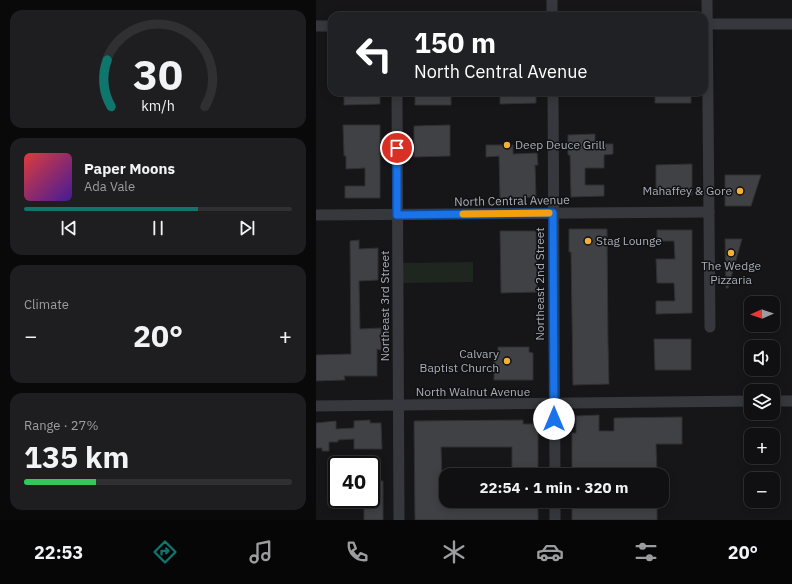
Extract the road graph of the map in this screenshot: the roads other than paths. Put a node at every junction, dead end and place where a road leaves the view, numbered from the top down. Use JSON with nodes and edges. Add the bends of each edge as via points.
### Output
{"nodes":[{"id":1,"x":552,"y":0,"type":"edge"},
{"id":2,"x":707,"y":0,"type":"edge"},
{"id":3,"x":552,"y":12,"type":"edge"},
{"id":4,"x":706,"y":12,"type":"edge"},
{"id":5,"x":708,"y":24,"type":"edge"},
{"id":6,"x":792,"y":24,"type":"edge"},
{"id":7,"x":316,"y":26,"type":"edge"},
{"id":8,"x":328,"y":26,"type":"edge"},
{"id":9,"x":397,"y":96,"type":"edge"},
{"id":10,"x":553,"y":96,"type":"edge"},
{"id":11,"x":707,"y":96,"type":"edge"},
{"id":12,"x":709,"y":212,"type":"junction"},
{"id":13,"x":553,"y":213,"type":"junction"},
{"id":14,"x":316,"y":215,"type":"edge"},
{"id":15,"x":397,"y":215,"type":"junction"},
{"id":16,"x":710,"y":327,"type":"dead end"},
{"id":17,"x":744,"y":401,"type":"edge"},
{"id":18,"x":780,"y":401,"type":"edge"},
{"id":19,"x":792,"y":401,"type":"edge"},
{"id":20,"x":554,"y":403,"type":"junction"},
{"id":21,"x":399,"y":405,"type":"junction"},
{"id":22,"x":316,"y":406,"type":"edge"},
{"id":23,"x":554,"y":468,"type":"edge"},
{"id":24,"x":555,"y":508,"type":"edge"},
{"id":25,"x":399,"y":520,"type":"edge"},
{"id":26,"x":555,"y":520,"type":"edge"}],
"edges":[{"from":1,"to":3,"type":"street"},
{"from":2,"to":4,"type":"street"},
{"from":5,"to":6,"type":"street"},
{"from":7,"to":8,"type":"street"},
{"from":9,"to":15,"type":"street","name":"Northeast 3rd Street"},
{"from":10,"to":13,"type":"street","name":"Northeast 2nd Street"},
{"from":11,"to":12,"type":"street"},
{"from":12,"to":13,"type":"street","name":"North Central Avenue"},
{"from":12,"to":16,"type":"street"},
{"from":13,"to":15,"type":"street","name":"North Central Avenue"},
{"from":13,"to":20,"type":"street","name":"Northeast 2nd Street"},
{"from":14,"to":15,"type":"street","name":"North Central Avenue"},
{"from":15,"to":21,"type":"street","name":"Northeast 3rd Street"},
{"from":17,"to":20,"type":"street","name":"North Walnut Avenue"},
{"from":18,"to":19,"type":"street"},
{"from":20,"to":21,"type":"street","name":"North Walnut Avenue"},
{"from":20,"to":23,"type":"street","name":"Northeast 2nd Street"},
{"from":21,"to":22,"type":"street","name":"North Walnut Avenue"},
{"from":21,"to":25,"type":"street","name":"Northeast 3rd Street"},
{"from":24,"to":26,"type":"street"}]}
